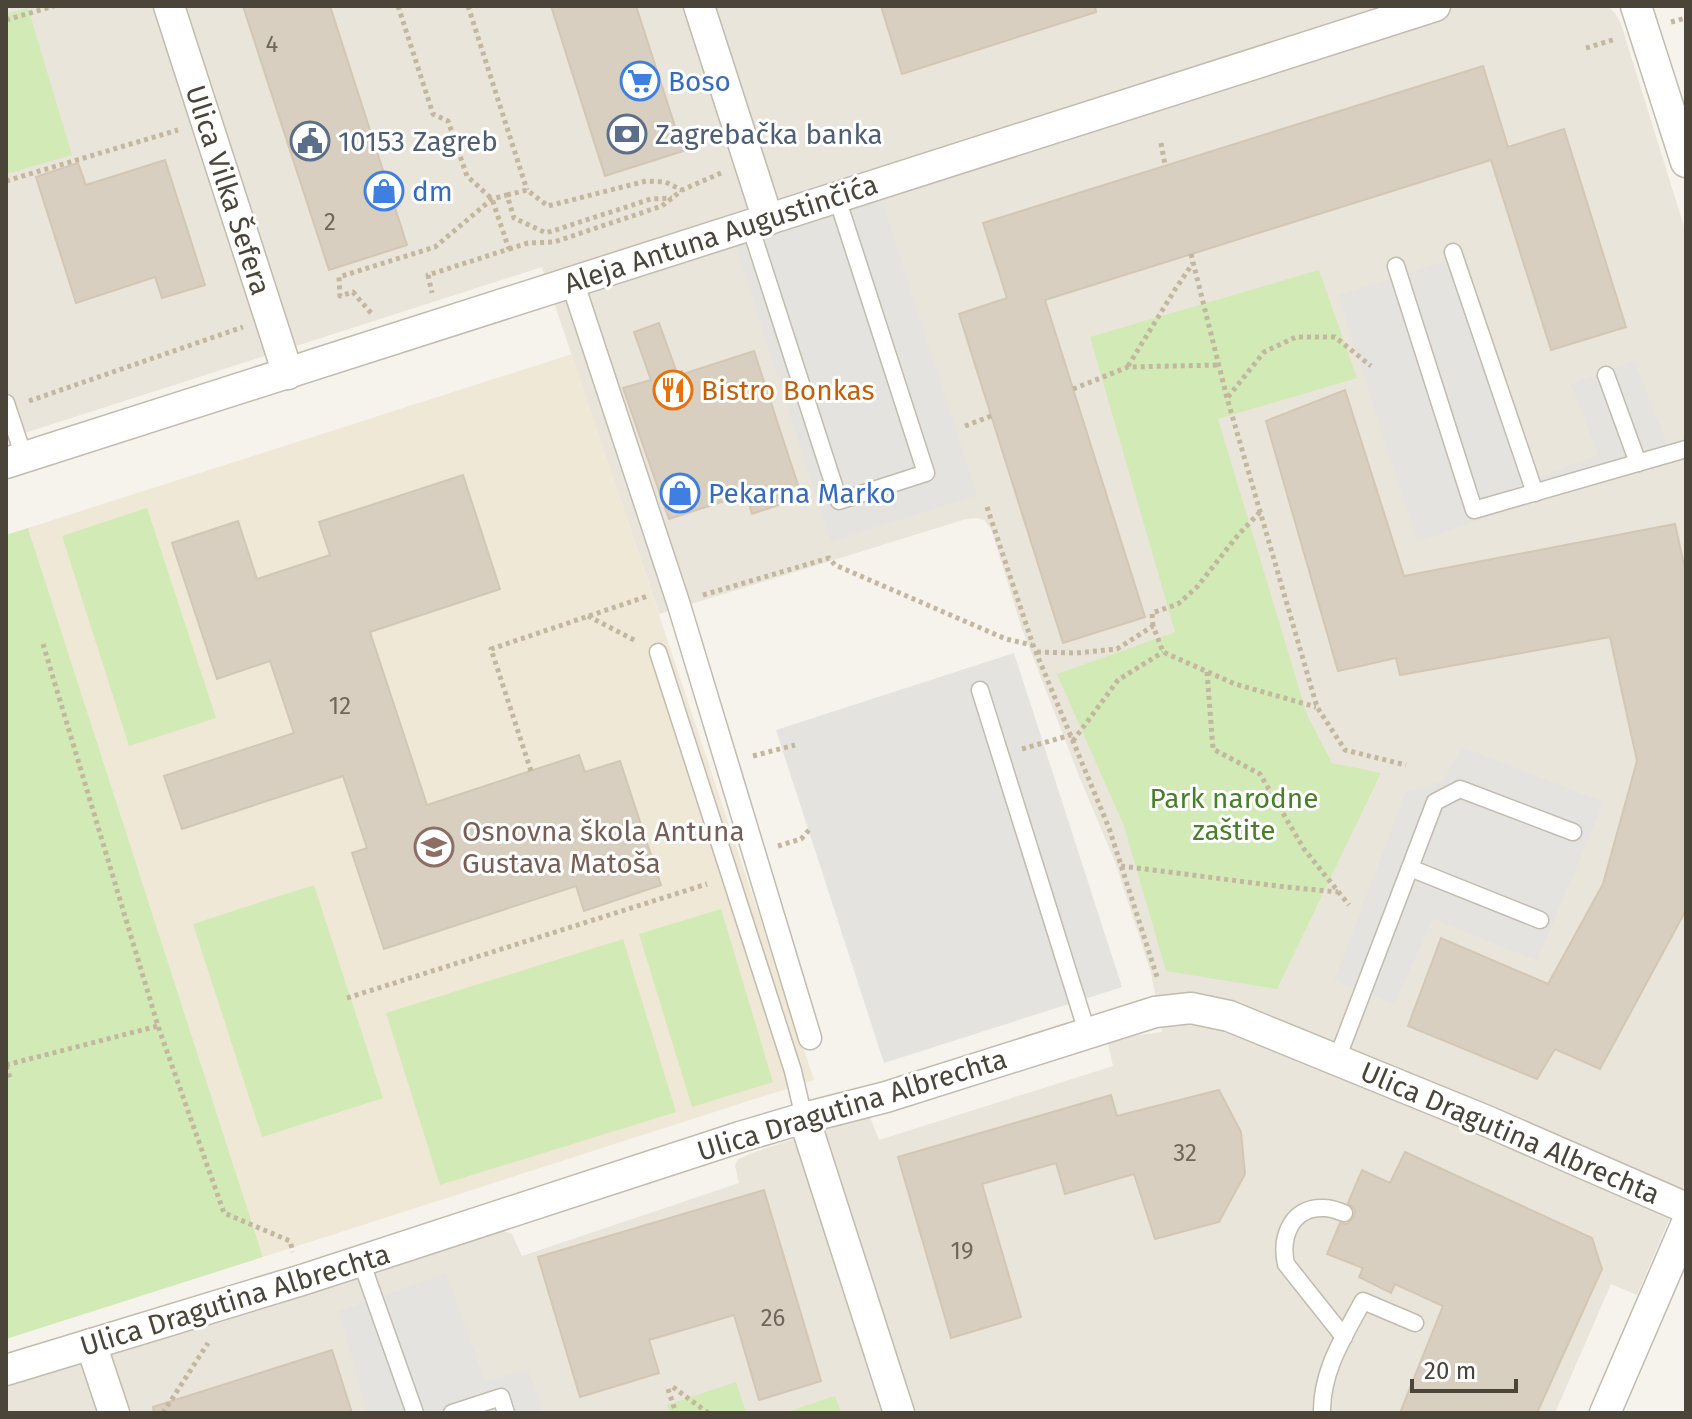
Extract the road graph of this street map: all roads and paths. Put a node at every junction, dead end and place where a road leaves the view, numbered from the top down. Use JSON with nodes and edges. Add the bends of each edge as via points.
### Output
{"nodes":[{"id":1,"x":54,"y":6,"type":"edge"},
{"id":2,"x":169,"y":6,"type":"edge"},
{"id":3,"x":398,"y":6,"type":"edge"},
{"id":4,"x":468,"y":6,"type":"edge"},
{"id":5,"x":699,"y":6,"type":"edge"},
{"id":6,"x":1435,"y":6,"type":"edge"},
{"id":7,"x":1636,"y":6,"type":"edge"},
{"id":8,"x":6,"y":20,"type":"edge"},
{"id":9,"x":181,"y":129,"type":"dead end"},
{"id":10,"x":1161,"y":143,"type":"dead end"},
{"id":11,"x":1686,"y":162,"type":"edge"},
{"id":12,"x":1165,"y":165,"type":"dead end"},
{"id":13,"x":722,"y":173,"type":"dead end"},
{"id":14,"x":6,"y":181,"type":"edge"},
{"id":15,"x":527,"y":190,"type":"junction"},
{"id":16,"x":682,"y":190,"type":"junction"},
{"id":17,"x":507,"y":195,"type":"junction"},
{"id":18,"x":672,"y":198,"type":"junction"},
{"id":19,"x":837,"y":198,"type":"junction"},
{"id":20,"x":492,"y":199,"type":"junction"},
{"id":21,"x":759,"y":223,"type":"junction"},
{"id":22,"x":509,"y":249,"type":"junction"},
{"id":23,"x":1453,"y":252,"type":"dead end"},
{"id":24,"x":1191,"y":254,"type":"dead end"},
{"id":25,"x":1193,"y":263,"type":"junction"},
{"id":26,"x":1396,"y":266,"type":"dead end"},
{"id":27,"x":572,"y":281,"type":"junction"},
{"id":28,"x":433,"y":298,"type":"dead end"},
{"id":29,"x":372,"y":314,"type":"dead end"},
{"id":30,"x":250,"y":324,"type":"dead end"},
{"id":31,"x":1219,"y":365,"type":"junction"},
{"id":32,"x":1371,"y":366,"type":"dead end"},
{"id":33,"x":1128,"y":367,"type":"junction"},
{"id":34,"x":288,"y":374,"type":"junction"},
{"id":35,"x":1606,"y":375,"type":"dead end"},
{"id":36,"x":1073,"y":389,"type":"dead end"},
{"id":37,"x":1227,"y":398,"type":"junction"},
{"id":38,"x":24,"y":402,"type":"dead end"},
{"id":39,"x":6,"y":403,"type":"edge"},
{"id":40,"x":991,"y":416,"type":"dead end"},
{"id":41,"x":965,"y":426,"type":"dead end"},
{"id":42,"x":1686,"y":449,"type":"edge"},
{"id":43,"x":15,"y":460,"type":"edge"},
{"id":44,"x":1638,"y":463,"type":"junction"},
{"id":45,"x":1535,"y":493,"type":"junction"},
{"id":46,"x":987,"y":507,"type":"dead end"},
{"id":47,"x":1260,"y":512,"type":"junction"},
{"id":48,"x":675,"y":595,"type":"junction"},
{"id":49,"x":588,"y":616,"type":"junction"},
{"id":50,"x":1153,"y":626,"type":"junction"},
{"id":51,"x":43,"y":644,"type":"dead end"},
{"id":52,"x":1033,"y":645,"type":"junction"},
{"id":53,"x":658,"y":652,"type":"joint"},
{"id":54,"x":1037,"y":652,"type":"junction"},
{"id":55,"x":1163,"y":652,"type":"junction"},
{"id":56,"x":1207,"y":672,"type":"junction"},
{"id":57,"x":980,"y":690,"type":"dead end"},
{"id":58,"x":1317,"y":707,"type":"junction"},
{"id":59,"x":1072,"y":738,"type":"junction"},
{"id":60,"x":795,"y":745,"type":"dead end"},
{"id":61,"x":1000,"y":756,"type":"junction"},
{"id":62,"x":727,"y":765,"type":"junction"},
{"id":63,"x":1406,"y":765,"type":"dead end"},
{"id":64,"x":531,"y":771,"type":"dead end"},
{"id":65,"x":1573,"y":832,"type":"dead end"},
{"id":66,"x":1121,"y":866,"type":"junction"},
{"id":67,"x":1410,"y":868,"type":"junction"},
{"id":68,"x":730,"y":876,"type":"junction"},
{"id":69,"x":1339,"y":892,"type":"junction"},
{"id":70,"x":1349,"y":905,"type":"dead end"},
{"id":71,"x":1540,"y":920,"type":"dead end"},
{"id":72,"x":1161,"y":988,"type":"dead end"},
{"id":73,"x":347,"y":998,"type":"dead end"},
{"id":74,"x":158,"y":1026,"type":"junction"},
{"id":75,"x":1087,"y":1032,"type":"junction"},
{"id":76,"x":810,"y":1038,"type":"dead end"},
{"id":77,"x":1337,"y":1059,"type":"junction"},
{"id":78,"x":6,"y":1065,"type":"edge"},
{"id":79,"x":10,"y":1078,"type":"dead end"},
{"id":80,"x":804,"y":1118,"type":"junction"},
{"id":81,"x":1686,"y":1208,"type":"edge"},
{"id":82,"x":1344,"y":1213,"type":"dead end"},
{"id":83,"x":1686,"y":1225,"type":"edge"},
{"id":84,"x":296,"y":1260,"type":"dead end"},
{"id":85,"x":361,"y":1261,"type":"junction"},
{"id":86,"x":1415,"y":1323,"type":"dead end"},
{"id":87,"x":1344,"y":1337,"type":"junction"},
{"id":88,"x":210,"y":1341,"type":"dead end"},
{"id":89,"x":91,"y":1344,"type":"junction"},
{"id":90,"x":6,"y":1370,"type":"edge"},
{"id":91,"x":114,"y":1413,"type":"edge"},
{"id":92,"x":163,"y":1413,"type":"edge"},
{"id":93,"x":415,"y":1413,"type":"edge"},
{"id":94,"x":452,"y":1413,"type":"edge"},
{"id":95,"x":506,"y":1413,"type":"edge"},
{"id":96,"x":676,"y":1413,"type":"edge"},
{"id":97,"x":708,"y":1413,"type":"edge"},
{"id":98,"x":899,"y":1413,"type":"edge"},
{"id":99,"x":1322,"y":1413,"type":"edge"},
{"id":100,"x":1605,"y":1413,"type":"edge"}],
"edges":[{"from":1,"to":8,"type":"path"},
{"from":2,"to":34,"type":"street","name":"Ulica Vilka Šefera"},
{"from":3,"to":20,"type":"path","via":[[433,114],[448,121],[467,176]]},
{"from":4,"to":15,"type":"path"},
{"from":5,"to":21,"type":"street"},
{"from":6,"to":19,"type":"street","name":"Aleja Antuna Augustinčića"},
{"from":7,"to":11,"type":"street"},
{"from":9,"to":14,"type":"path"},
{"from":10,"to":12,"type":"path"},
{"from":13,"to":16,"type":"path"},
{"from":15,"to":16,"type":"path","via":[[548,206],[646,181]]},
{"from":15,"to":17,"type":"path"},
{"from":16,"to":18,"type":"path"},
{"from":17,"to":18,"type":"path","via":[[514,218],[546,233],[651,199]]},
{"from":17,"to":20,"type":"path"},
{"from":18,"to":22,"type":"path","via":[[662,206],[554,242]]},
{"from":19,"to":21,"type":"street","name":"Aleja Antuna Augustinčića"},
{"from":19,"to":21,"type":"lane","via":[[926,473],[839,501]]},
{"from":20,"to":22,"type":"path"},
{"from":20,"to":29,"type":"path","via":[[435,247],[339,277],[340,296],[353,292]]},
{"from":21,"to":27,"type":"street","name":"Aleja Antuna Augustinčića"},
{"from":22,"to":28,"type":"path","via":[[428,275]]},
{"from":23,"to":45,"type":"lane"},
{"from":24,"to":25,"type":"path"},
{"from":25,"to":31,"type":"path"},
{"from":25,"to":33,"type":"path"},
{"from":26,"to":45,"type":"lane","via":[[1474,510]]},
{"from":27,"to":34,"type":"street","name":"Aleja Antuna Augustinčića"},
{"from":27,"to":48,"type":"street"},
{"from":30,"to":38,"type":"path"},
{"from":31,"to":33,"type":"path"},
{"from":31,"to":37,"type":"path"},
{"from":32,"to":37,"type":"path","via":[[1335,337],[1296,337],[1264,352]]},
{"from":33,"to":36,"type":"path"},
{"from":34,"to":43,"type":"street","name":"Aleja Antuna Augustinčića"},
{"from":35,"to":44,"type":"lane"},
{"from":37,"to":47,"type":"path"},
{"from":39,"to":43,"type":"lane"},
{"from":40,"to":41,"type":"path"},
{"from":42,"to":44,"type":"lane"},
{"from":44,"to":45,"type":"lane"},
{"from":46,"to":52,"type":"path"},
{"from":47,"to":50,"type":"path","via":[[1197,587],[1178,604],[1152,613]]},
{"from":47,"to":58,"type":"path"},
{"from":48,"to":49,"type":"path"},
{"from":48,"to":52,"type":"path","via":[[829,558],[1006,639]]},
{"from":48,"to":62,"type":"street"},
{"from":49,"to":53,"type":"path"},
{"from":49,"to":64,"type":"path","via":[[491,649]]},
{"from":50,"to":54,"type":"path","via":[[1117,649]]},
{"from":50,"to":55,"type":"path"},
{"from":51,"to":74,"type":"path"},
{"from":52,"to":54,"type":"path"},
{"from":53,"to":68,"type":"lane"},
{"from":54,"to":59,"type":"path"},
{"from":55,"to":56,"type":"path"},
{"from":55,"to":59,"type":"path","via":[[1118,680]]},
{"from":56,"to":58,"type":"path"},
{"from":56,"to":69,"type":"path","via":[[1213,749],[1260,774],[1304,849]]},
{"from":57,"to":61,"type":"lane"},
{"from":58,"to":63,"type":"path","via":[[1345,750]]},
{"from":59,"to":61,"type":"path"},
{"from":59,"to":66,"type":"path"},
{"from":60,"to":62,"type":"path"},
{"from":61,"to":75,"type":"lane"},
{"from":62,"to":76,"type":"street"},
{"from":65,"to":67,"type":"lane","via":[[1460,789],[1435,802]]},
{"from":66,"to":69,"type":"path"},
{"from":66,"to":72,"type":"path"},
{"from":67,"to":71,"type":"lane"},
{"from":67,"to":77,"type":"lane"},
{"from":68,"to":73,"type":"path"},
{"from":68,"to":80,"type":"lane"},
{"from":69,"to":70,"type":"path"},
{"from":74,"to":78,"type":"path"},
{"from":74,"to":84,"type":"path","via":[[224,1213],[290,1241]]},
{"from":75,"to":77,"type":"street","name":"Ulica Dragutina Albrechta","via":[[1155,1012],[1191,1008],[1229,1016]]},
{"from":75,"to":80,"type":"street","name":"Ulica Dragutina Albrechta"},
{"from":77,"to":81,"type":"street","name":"Ulica Dragutina Albrechta"},
{"from":78,"to":79,"type":"path"},
{"from":80,"to":85,"type":"street","name":"Ulica Dragutina Albrechta"},
{"from":80,"to":98,"type":"street"},
{"from":82,"to":87,"type":"lane","via":[[1326,1207],[1303,1213],[1285,1235],[1283,1251],[1286,1264]]},
{"from":83,"to":100,"type":"street","name":"Ulica Dragutina Albrechta"},
{"from":85,"to":89,"type":"street","name":"Ulica Dragutina Albrechta"},
{"from":85,"to":93,"type":"lane"},
{"from":86,"to":87,"type":"lane","via":[[1363,1301]]},
{"from":87,"to":99,"type":"lane","via":[[1327,1371]]},
{"from":88,"to":92,"type":"path"},
{"from":89,"to":90,"type":"street","name":"Ulica Dragutina Albrechta"},
{"from":89,"to":91,"type":"street"},
{"from":94,"to":95,"type":"lane","via":[[501,1397]]},
{"from":96,"to":97,"type":"path","via":[[670,1388]]}]}
